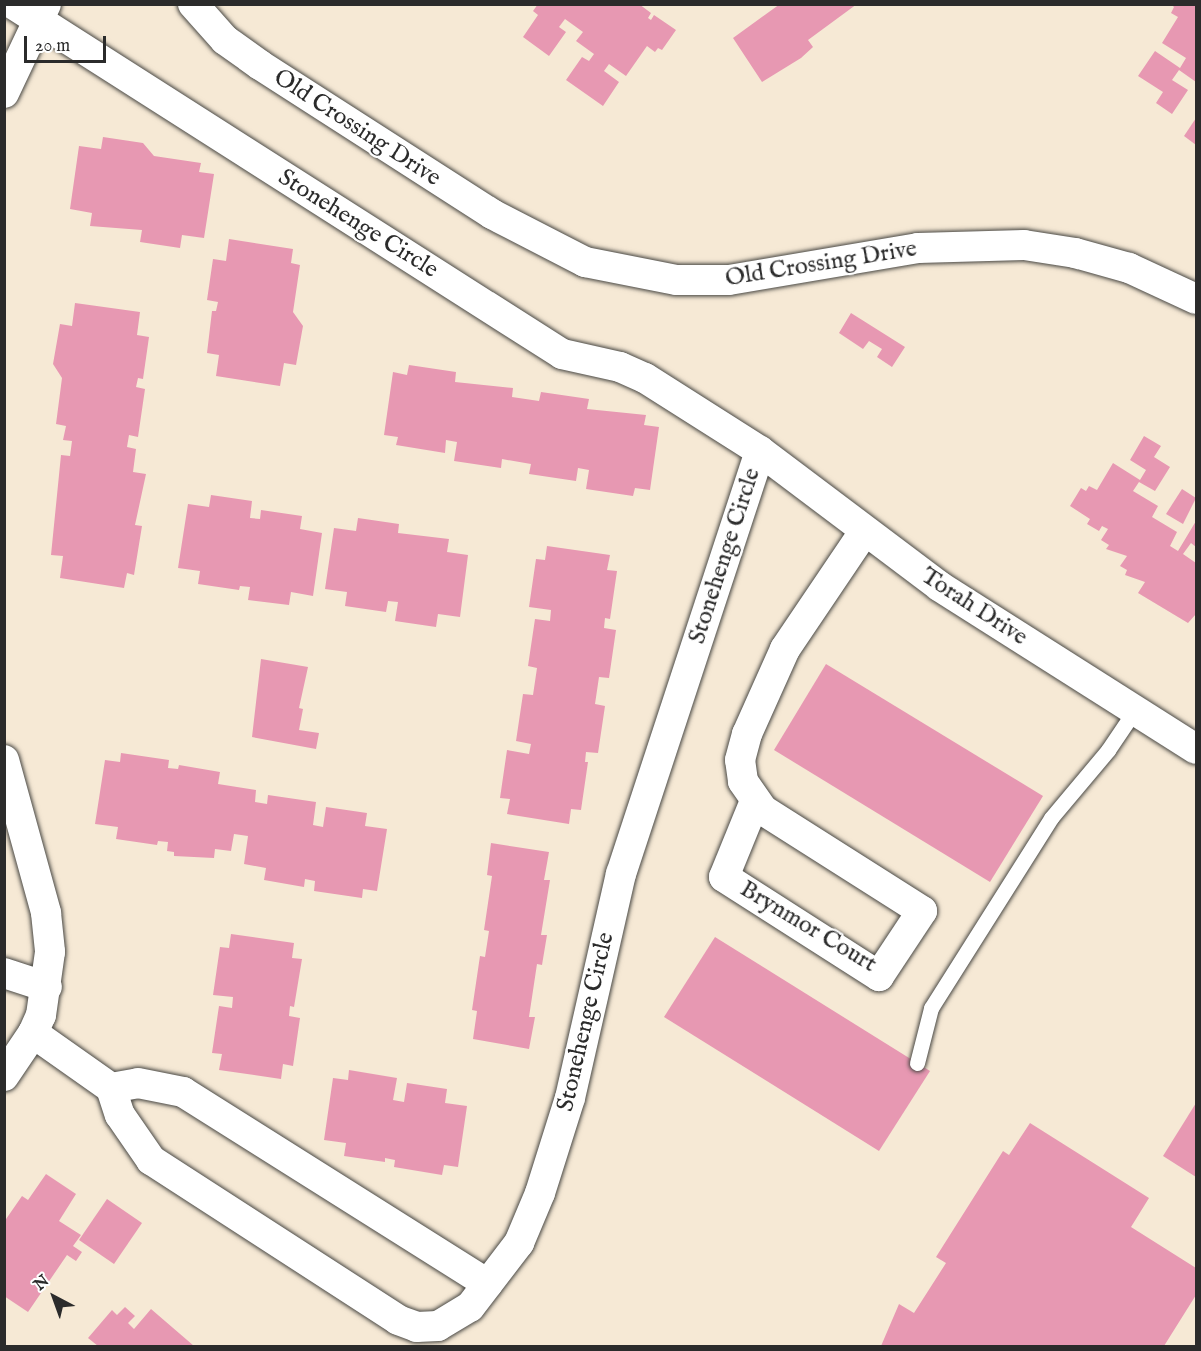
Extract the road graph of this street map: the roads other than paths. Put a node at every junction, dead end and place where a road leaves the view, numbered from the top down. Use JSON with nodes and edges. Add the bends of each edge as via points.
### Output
{"nodes":[{"id":1,"x":13,"y":4,"type":"edge"},
{"id":2,"x":193,"y":4,"type":"edge"},
{"id":3,"x":42,"y":12,"type":"edge"},
{"id":4,"x":4,"y":93,"type":"edge"},
{"id":5,"x":1197,"y":299,"type":"edge"},
{"id":6,"x":760,"y":451,"type":"junction"},
{"id":7,"x":864,"y":532,"type":"junction"},
{"id":8,"x":1135,"y":710,"type":"junction"},
{"id":9,"x":1197,"y":749,"type":"edge"},
{"id":10,"x":4,"y":760,"type":"edge"},
{"id":11,"x":755,"y":801,"type":"junction"},
{"id":12,"x":4,"y":973,"type":"edge"},
{"id":13,"x":47,"y":987,"type":"junction"},
{"id":14,"x":33,"y":1033,"type":"junction"},
{"id":15,"x":917,"y":1063,"type":"dead end"},
{"id":16,"x":4,"y":1076,"type":"edge"},
{"id":17,"x":111,"y":1088,"type":"junction"},
{"id":18,"x":488,"y":1284,"type":"junction"}],
"edges":[{"from":1,"to":3,"type":"street","name":"Stonehenge Circle"},
{"from":2,"to":5,"type":"street","name":"Old Crossing Drive","via":[[225,40],[260,65],[492,214],[585,262],[676,280],[729,280],[918,248],[1024,245],[1075,253],[1129,268]]},
{"from":3,"to":4,"type":"street"},
{"from":3,"to":6,"type":"street","name":"Stonehenge Circle","via":[[562,354],[620,367],[645,378]]},
{"from":6,"to":7,"type":"street","name":"Torah Drive"},
{"from":6,"to":18,"type":"street","name":"Stonehenge Circle","via":[[621,874],[570,1098],[540,1193],[519,1243]]},
{"from":7,"to":8,"type":"street","name":"Torah Drive","via":[[939,586]]},
{"from":7,"to":11,"type":"street","via":[[785,649],[747,734],[740,760],[743,781]]},
{"from":8,"to":9,"type":"street","name":"Torah Drive"},
{"from":8,"to":15,"type":"lane","via":[[1108,750],[1051,818],[931,1008]]},
{"from":10,"to":13,"type":"street","via":[[46,913],[50,952]]},
{"from":11,"to":11,"type":"street","name":"Brynmor Court","via":[[922,911],[879,976],[724,877]]},
{"from":12,"to":13,"type":"street"},
{"from":13,"to":14,"type":"street"},
{"from":14,"to":16,"type":"street"},
{"from":14,"to":17,"type":"street"},
{"from":17,"to":18,"type":"street","via":[[138,1083],[183,1092]]},
{"from":17,"to":18,"type":"street","name":"Stonehenge Circle","via":[[120,1115],[151,1160],[398,1320],[417,1327],[454,1320]]}]}
